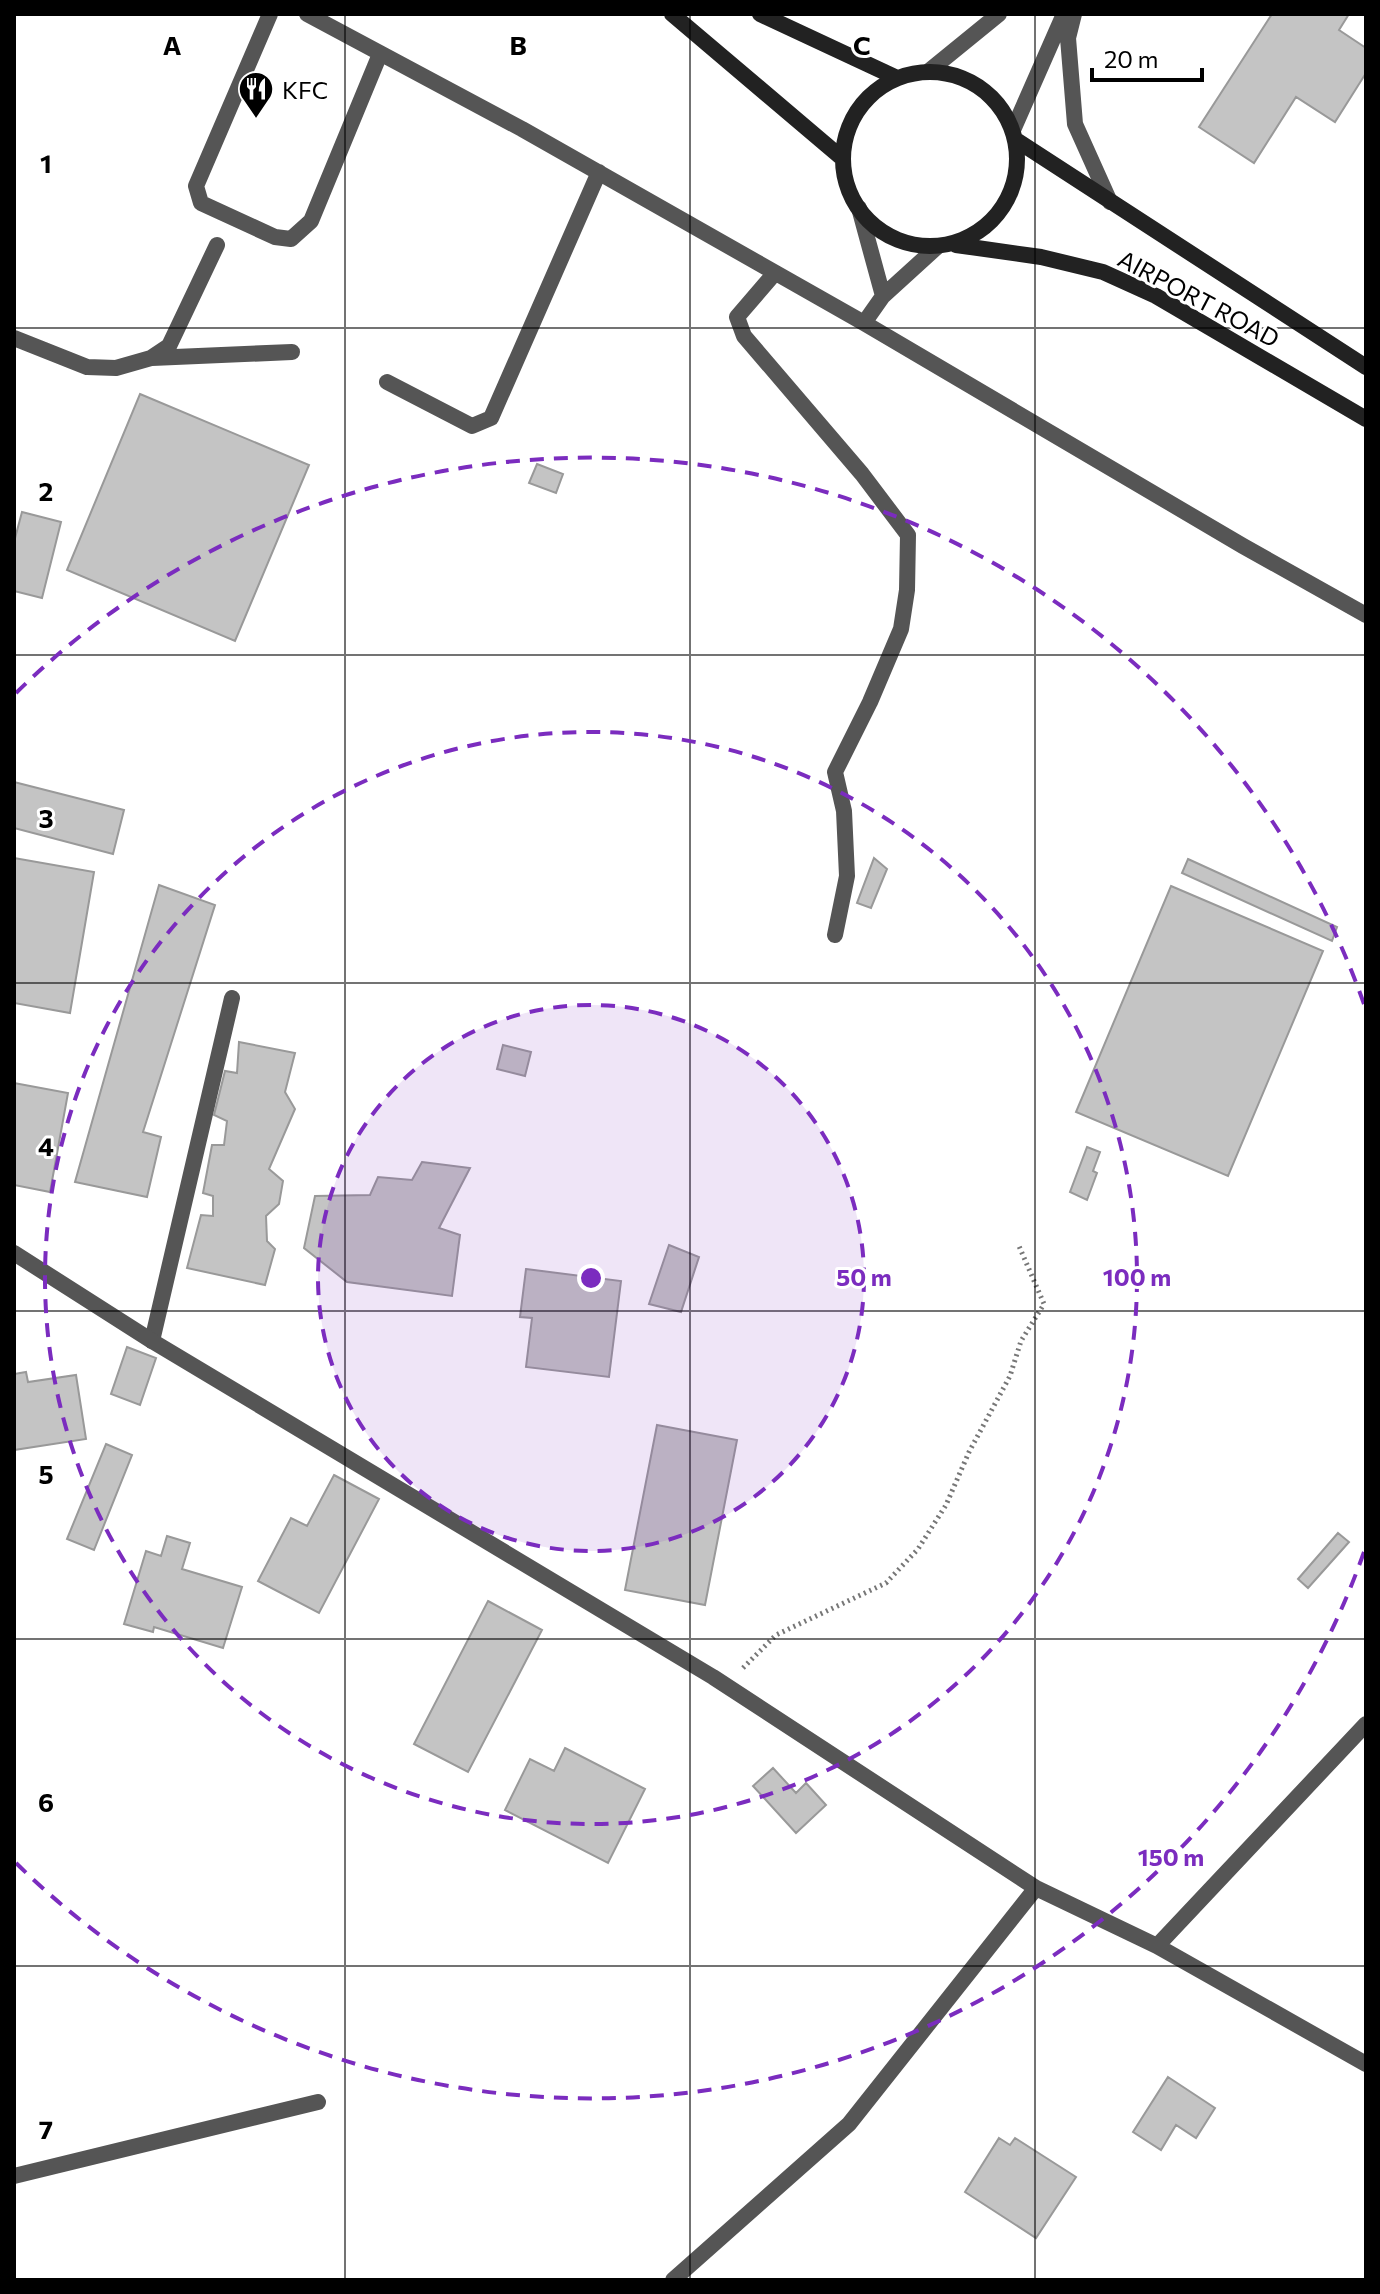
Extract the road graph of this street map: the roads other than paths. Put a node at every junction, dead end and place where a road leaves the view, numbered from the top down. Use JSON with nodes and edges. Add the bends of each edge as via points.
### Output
{"nodes":[{"id":1,"x":270,"y":14,"type":"edge"},
{"id":2,"x":307,"y":14,"type":"edge"},
{"id":3,"x":672,"y":14,"type":"edge"},
{"id":4,"x":760,"y":14,"type":"edge"},
{"id":5,"x":999,"y":14,"type":"edge"},
{"id":6,"x":1064,"y":14,"type":"edge"},
{"id":7,"x":1074,"y":14,"type":"edge"},
{"id":8,"x":380,"y":54,"type":"junction"},
{"id":9,"x":929,"y":71,"type":"junction"},
{"id":10,"x":895,"y":77,"type":"junction"},
{"id":11,"x":1014,"y":135,"type":"junction"},
{"id":12,"x":843,"y":159,"type":"junction"},
{"id":13,"x":599,"y":172,"type":"junction"},
{"id":14,"x":1110,"y":202,"type":"junction"},
{"id":15,"x":859,"y":208,"type":"junction"},
{"id":16,"x":217,"y":245,"type":"dead end"},
{"id":17,"x":944,"y":245,"type":"junction"},
{"id":18,"x":774,"y":274,"type":"junction"},
{"id":19,"x":883,"y":296,"type":"junction"},
{"id":20,"x":864,"y":323,"type":"junction"},
{"id":21,"x":14,"y":338,"type":"edge"},
{"id":22,"x":292,"y":352,"type":"dead end"},
{"id":23,"x":151,"y":358,"type":"junction"},
{"id":24,"x":1366,"y":367,"type":"edge"},
{"id":25,"x":387,"y":382,"type":"dead end"},
{"id":26,"x":1366,"y":419,"type":"edge"},
{"id":27,"x":1366,"y":615,"type":"edge"},
{"id":28,"x":835,"y":935,"type":"dead end"},
{"id":29,"x":232,"y":998,"type":"dead end"},
{"id":30,"x":14,"y":1253,"type":"edge"},
{"id":31,"x":152,"y":1341,"type":"junction"},
{"id":32,"x":1366,"y":1724,"type":"edge"},
{"id":33,"x":1036,"y":1888,"type":"junction"},
{"id":34,"x":1157,"y":1946,"type":"junction"},
{"id":35,"x":1366,"y":2064,"type":"edge"},
{"id":36,"x":318,"y":2102,"type":"dead end"},
{"id":37,"x":14,"y":2176,"type":"edge"},
{"id":38,"x":673,"y":2280,"type":"edge"}],
"edges":[{"from":1,"to":8,"type":"street","via":[[196,186],[201,203],[275,237],[291,239],[311,221]]},
{"from":2,"to":8,"type":"street"},
{"from":3,"to":12,"type":"main road"},
{"from":4,"to":10,"type":"main road"},
{"from":5,"to":9,"type":"street"},
{"from":6,"to":11,"type":"street"},
{"from":7,"to":14,"type":"street","via":[[1068,38],[1075,124]]},
{"from":8,"to":13,"type":"street"},
{"from":9,"to":10,"type":"main road"},
{"from":9,"to":11,"type":"main road","via":[[959,76],[986,92]]},
{"from":10,"to":12,"type":"main road","via":[[862,103],[850,120]]},
{"from":11,"to":14,"type":"main road","name":"AIRPORT ROAD"},
{"from":11,"to":17,"type":"main road","via":[[1015,179],[999,214],[969,238]]},
{"from":12,"to":15,"type":"main road","via":[[848,194]]},
{"from":13,"to":18,"type":"street"},
{"from":13,"to":25,"type":"street","via":[[491,418],[472,426]]},
{"from":14,"to":24,"type":"main road","name":"AIRPORT ROAD"},
{"from":15,"to":17,"type":"main road","via":[[886,234]]},
{"from":15,"to":19,"type":"street"},
{"from":16,"to":23,"type":"street","via":[[169,346]]},
{"from":17,"to":19,"type":"street"},
{"from":17,"to":26,"type":"main road","name":"AIRPORT ROAD","via":[[1041,257],[1103,272],[1156,296]]},
{"from":18,"to":20,"type":"street"},
{"from":18,"to":28,"type":"street","via":[[737,317],[744,336],[908,535],[901,629],[835,772],[844,811],[847,876]]},
{"from":19,"to":20,"type":"street"},
{"from":20,"to":27,"type":"street"},
{"from":21,"to":23,"type":"street","via":[[87,367],[116,368]]},
{"from":22,"to":23,"type":"street"},
{"from":29,"to":31,"type":"street"},
{"from":30,"to":31,"type":"street"},
{"from":31,"to":33,"type":"street","via":[[713,1677]]},
{"from":32,"to":34,"type":"street"},
{"from":33,"to":34,"type":"street"},
{"from":33,"to":38,"type":"street","via":[[849,2124]]},
{"from":34,"to":35,"type":"street"},
{"from":36,"to":37,"type":"street"}]}
